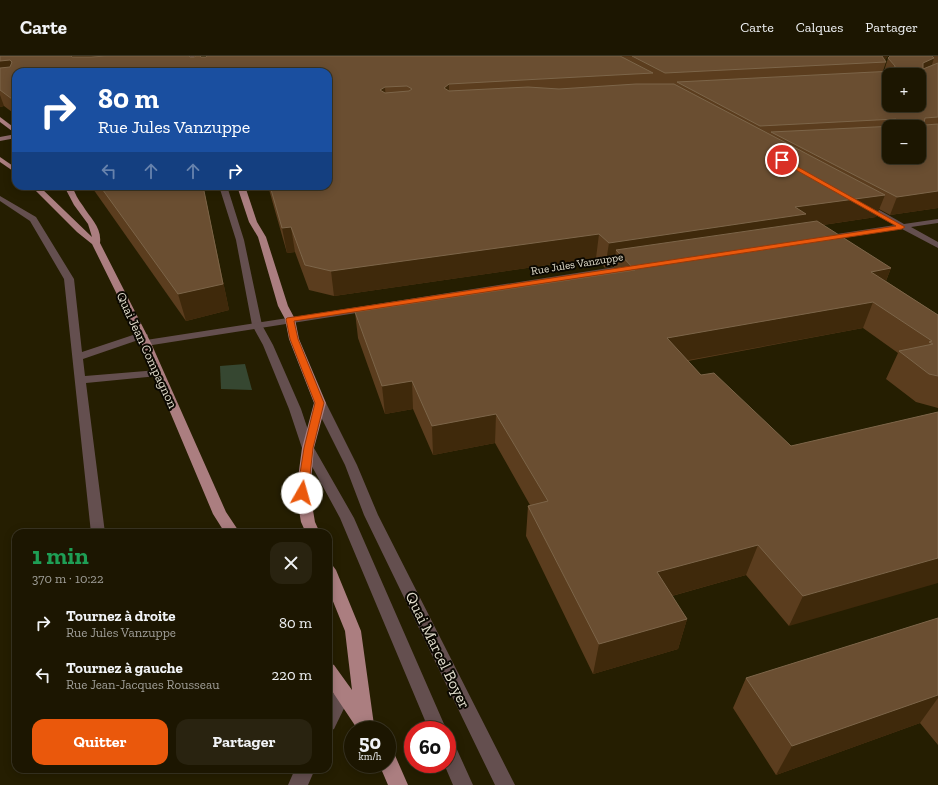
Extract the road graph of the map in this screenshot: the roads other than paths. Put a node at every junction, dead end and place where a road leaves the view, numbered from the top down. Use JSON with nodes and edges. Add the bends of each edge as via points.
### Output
{"nodes":[{"id":1,"x":192,"y":56,"type":"edge"},
{"id":2,"x":187,"y":62,"type":"edge"},
{"id":3,"x":196,"y":62,"type":"junction"},
{"id":4,"x":196,"y":68,"type":"edge"},
{"id":5,"x":0,"y":119,"type":"edge"},
{"id":6,"x":12,"y":129,"type":"edge"},
{"id":7,"x":12,"y":137,"type":"edge"},
{"id":8,"x":0,"y":139,"type":"edge"},
{"id":9,"x":0,"y":159,"type":"edge"},
{"id":10,"x":12,"y":168,"type":"edge"},
{"id":11,"x":43,"y":190,"type":"edge"},
{"id":12,"x":68,"y":190,"type":"edge"},
{"id":13,"x":224,"y":190,"type":"edge"},
{"id":14,"x":242,"y":190,"type":"edge"},
{"id":15,"x":0,"y":198,"type":"edge"},
{"id":16,"x":858,"y":202,"type":"edge"},
{"id":17,"x":69,"y":204,"type":"junction"},
{"id":18,"x":938,"y":221,"type":"edge"},
{"id":19,"x":902,"y":227,"type":"junction"},
{"id":20,"x":814,"y":239,"type":"edge"},
{"id":21,"x":96,"y":243,"type":"junction"},
{"id":22,"x":938,"y":245,"type":"edge"},
{"id":23,"x":635,"y":267,"type":"edge"},
{"id":24,"x":290,"y":319,"type":"junction"},
{"id":25,"x":257,"y":325,"type":"junction"},
{"id":26,"x":144,"y":339,"type":"junction"},
{"id":27,"x":77,"y":357,"type":"junction"},
{"id":28,"x":158,"y":373,"type":"junction"},
{"id":29,"x":80,"y":380,"type":"junction"},
{"id":30,"x":320,"y":403,"type":"junction"},
{"id":31,"x":308,"y":448,"type":"junction"},
{"id":32,"x":98,"y":529,"type":"edge"},
{"id":33,"x":230,"y":529,"type":"edge"},
{"id":34,"x":311,"y":529,"type":"edge"},
{"id":35,"x":332,"y":580,"type":"edge"},
{"id":36,"x":332,"y":676,"type":"edge"},
{"id":37,"x":343,"y":692,"type":"junction"},
{"id":38,"x":332,"y":715,"type":"edge"},
{"id":39,"x":362,"y":721,"type":"edge"},
{"id":40,"x":366,"y":721,"type":"edge"},
{"id":41,"x":434,"y":721,"type":"edge"},
{"id":42,"x":456,"y":770,"type":"edge"},
{"id":43,"x":304,"y":773,"type":"edge"},
{"id":44,"x":393,"y":773,"type":"edge"},
{"id":45,"x":298,"y":785,"type":"edge"},
{"id":46,"x":398,"y":785,"type":"edge"},
{"id":47,"x":463,"y":785,"type":"edge"},
{"id":48,"x":505,"y":785,"type":"edge"}],
"edges":[{"from":1,"to":3,"type":"street"},
{"from":2,"to":3,"type":"main road"},
{"from":3,"to":4,"type":"street"},
{"from":5,"to":6,"type":"main road"},
{"from":7,"to":8,"type":"main road"},
{"from":9,"to":10,"type":"main road"},
{"from":11,"to":17,"type":"main road","name":"Quai Jean Compagnon"},
{"from":12,"to":17,"type":"main road"},
{"from":13,"to":25,"type":"street","name":"Quai Marcel Boyer","via":[[240,240]]},
{"from":14,"to":24,"type":"main road","via":[[253,222],[262,237],[283,306]]},
{"from":15,"to":27,"type":"street","via":[[33,219],[69,279]]},
{"from":16,"to":19,"type":"street"},
{"from":17,"to":21,"type":"main road","name":"Quai Jean Compagnon","via":[[88,238]]},
{"from":17,"to":21,"type":"main road","via":[[85,213],[98,237]]},
{"from":18,"to":19,"type":"street"},
{"from":19,"to":20,"type":"street"},
{"from":19,"to":22,"type":"street"},
{"from":21,"to":26,"type":"main road","name":"Quai Jean Compagnon"},
{"from":23,"to":24,"type":"street","name":"Rue Jules Vanzuppe"},
{"from":24,"to":25,"type":"street","name":"Rue Jules Vanzuppe"},
{"from":24,"to":30,"type":"main road","via":[[294,339]]},
{"from":25,"to":26,"type":"street","name":"Rue Jules Vanzuppe"},
{"from":25,"to":31,"type":"street","name":"Quai Marcel Boyer","via":[[295,409]]},
{"from":26,"to":27,"type":"street","name":"Rue Jules Vanzuppe"},
{"from":26,"to":28,"type":"main road","name":"Quai Jean Compagnon"},
{"from":27,"to":29,"type":"street"},
{"from":28,"to":29,"type":"street"},
{"from":28,"to":33,"type":"main road","name":"Quai Jean Compagnon","via":[[220,514]]},
{"from":29,"to":32,"type":"street"},
{"from":30,"to":31,"type":"main road"},
{"from":30,"to":48,"type":"street","name":"Quai Marcel Boyer","via":[[351,465],[371,515]]},
{"from":31,"to":34,"type":"main road","via":[[302,493]]},
{"from":31,"to":41,"type":"street","name":"Quai Marcel Boyer","via":[[347,518]]},
{"from":35,"to":40,"type":"main road","via":[[353,631]]},
{"from":36,"to":37,"type":"main road"},
{"from":37,"to":38,"type":"street"},
{"from":37,"to":39,"type":"main road"},
{"from":42,"to":47,"type":"street"},
{"from":43,"to":45,"type":"street"},
{"from":44,"to":46,"type":"main road"}]}
